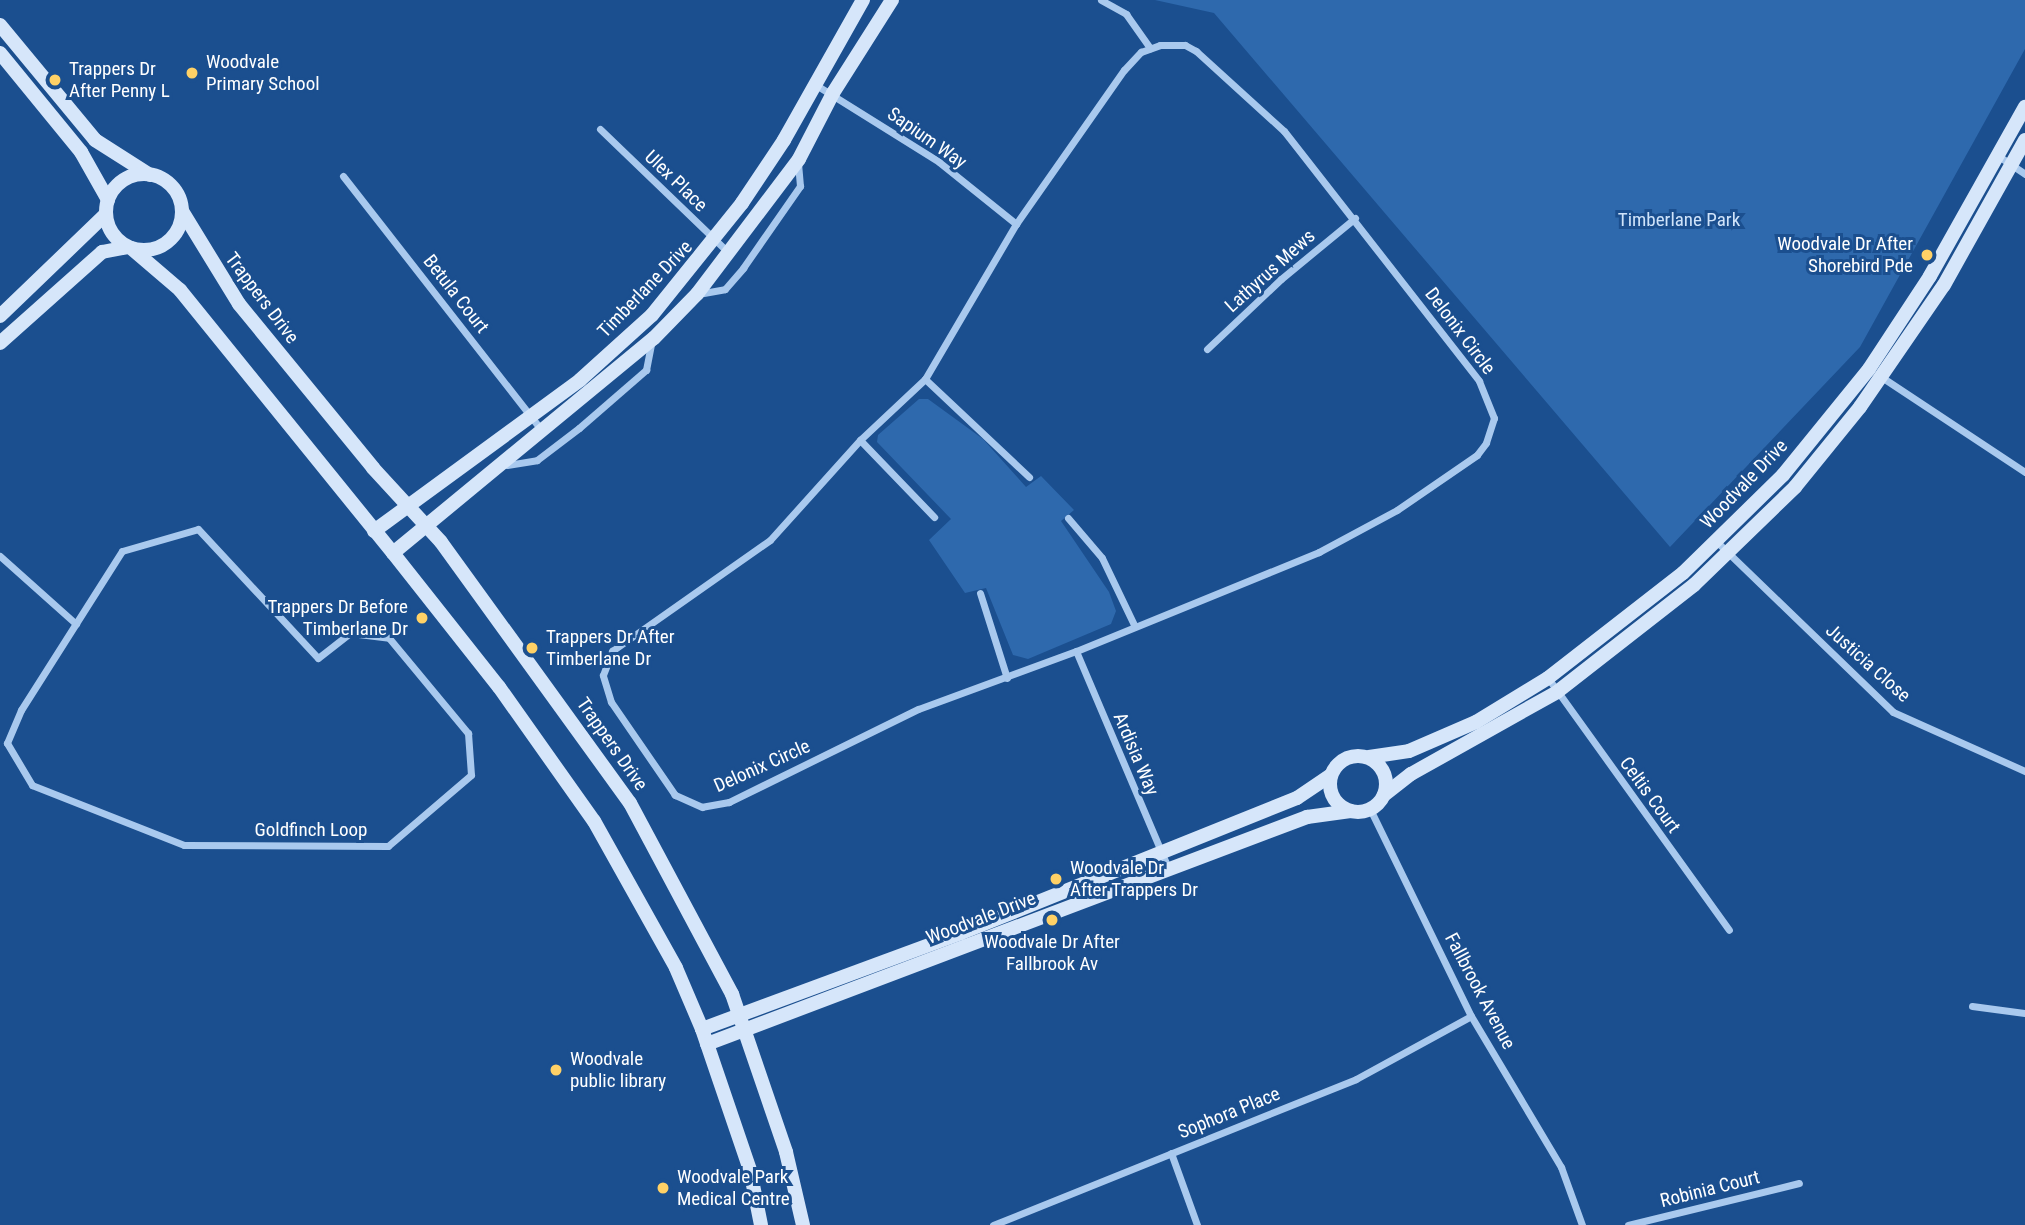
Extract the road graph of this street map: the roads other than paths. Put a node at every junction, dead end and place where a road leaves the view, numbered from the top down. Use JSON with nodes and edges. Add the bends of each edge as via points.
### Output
{"nodes":[{"id":1,"x":863,"y":0,"type":"edge"},
{"id":2,"x":891,"y":0,"type":"edge"},
{"id":3,"x":1101,"y":0,"type":"edge"},
{"id":4,"x":0,"y":26,"type":"edge"},
{"id":5,"x":1150,"y":48,"type":"junction"},
{"id":6,"x":0,"y":53,"type":"edge"},
{"id":7,"x":816,"y":85,"type":"junction"},
{"id":8,"x":833,"y":93,"type":"junction"},
{"id":9,"x":2025,"y":107,"type":"edge"},
{"id":10,"x":600,"y":129,"type":"dead end"},
{"id":11,"x":2025,"y":140,"type":"edge"},
{"id":12,"x":1997,"y":155,"type":"junction"},
{"id":13,"x":800,"y":159,"type":"junction"},
{"id":14,"x":2011,"y":164,"type":"junction"},
{"id":15,"x":2025,"y":174,"type":"edge"},
{"id":16,"x":151,"y":176,"type":"junction"},
{"id":17,"x":344,"y":176,"type":"dead end"},
{"id":18,"x":107,"y":207,"type":"junction"},
{"id":19,"x":182,"y":211,"type":"junction"},
{"id":20,"x":1355,"y":218,"type":"junction"},
{"id":21,"x":1016,"y":224,"type":"junction"},
{"id":22,"x":715,"y":242,"type":"junction"},
{"id":23,"x":130,"y":247,"type":"junction"},
{"id":24,"x":730,"y":254,"type":"junction"},
{"id":25,"x":697,"y":295,"type":"junction"},
{"id":26,"x":0,"y":316,"type":"edge"},
{"id":27,"x":654,"y":338,"type":"junction"},
{"id":28,"x":0,"y":343,"type":"edge"},
{"id":29,"x":1207,"y":349,"type":"dead end"},
{"id":30,"x":1868,"y":369,"type":"junction"},
{"id":31,"x":1882,"y":377,"type":"junction"},
{"id":32,"x":925,"y":379,"type":"junction"},
{"id":33,"x":531,"y":416,"type":"junction"},
{"id":34,"x":543,"y":432,"type":"junction"},
{"id":35,"x":860,"y":440,"type":"junction"},
{"id":36,"x":494,"y":472,"type":"junction"},
{"id":37,"x":2025,"y":472,"type":"edge"},
{"id":38,"x":1029,"y":477,"type":"dead end"},
{"id":39,"x":409,"y":506,"type":"junction"},
{"id":40,"x":934,"y":517,"type":"dead end"},
{"id":41,"x":1068,"y":518,"type":"dead end"},
{"id":42,"x":426,"y":529,"type":"junction"},
{"id":43,"x":374,"y":531,"type":"junction"},
{"id":44,"x":1716,"y":541,"type":"junction"},
{"id":45,"x":1728,"y":552,"type":"junction"},
{"id":46,"x":393,"y":553,"type":"junction"},
{"id":47,"x":0,"y":556,"type":"edge"},
{"id":48,"x":980,"y":593,"type":"dead end"},
{"id":49,"x":76,"y":624,"type":"junction"},
{"id":50,"x":1135,"y":627,"type":"junction"},
{"id":51,"x":1076,"y":651,"type":"junction"},
{"id":52,"x":1007,"y":678,"type":"junction"},
{"id":53,"x":1548,"y":678,"type":"junction"},
{"id":54,"x":1558,"y":692,"type":"junction"},
{"id":55,"x":1369,"y":757,"type":"junction"},
{"id":56,"x":2025,"y":771,"type":"edge"},
{"id":57,"x":1330,"y":776,"type":"junction"},
{"id":58,"x":1384,"y":795,"type":"junction"},
{"id":59,"x":1370,"y":809,"type":"junction"},
{"id":60,"x":1351,"y":811,"type":"junction"},
{"id":61,"x":1162,"y":853,"type":"junction"},
{"id":62,"x":1168,"y":868,"type":"junction"},
{"id":63,"x":1729,"y":929,"type":"dead end"},
{"id":64,"x":1972,"y":1006,"type":"dead end"},
{"id":65,"x":2025,"y":1013,"type":"edge"},
{"id":66,"x":737,"y":1016,"type":"junction"},
{"id":67,"x":1471,"y":1016,"type":"junction"},
{"id":68,"x":702,"y":1029,"type":"junction"},
{"id":69,"x":743,"y":1031,"type":"junction"},
{"id":70,"x":707,"y":1044,"type":"junction"},
{"id":71,"x":1171,"y":1153,"type":"junction"},
{"id":72,"x":1799,"y":1184,"type":"dead end"},
{"id":73,"x":761,"y":1225,"type":"edge"},
{"id":74,"x":803,"y":1225,"type":"edge"},
{"id":75,"x":993,"y":1225,"type":"edge"},
{"id":76,"x":1197,"y":1225,"type":"edge"},
{"id":77,"x":1582,"y":1225,"type":"edge"},
{"id":78,"x":1628,"y":1225,"type":"edge"}],
"edges":[{"from":1,"to":7,"type":"street","name":"Timberlane Drive"},
{"from":2,"to":8,"type":"street","name":"Timberlane Drive"},
{"from":3,"to":5,"type":"street","via":[[1126,14]]},
{"from":4,"to":16,"type":"street","via":[[95,140]]},
{"from":5,"to":20,"type":"street","name":"Delonix Circle","via":[[1185,45],[1213,63],[1284,131]]},
{"from":5,"to":21,"type":"street","name":"Delonix Circle","via":[[1124,70]]},
{"from":6,"to":18,"type":"street","via":[[81,152]]},
{"from":7,"to":8,"type":"street","name":"Sapium Way"},
{"from":7,"to":22,"type":"street","name":"Timberlane Drive"},
{"from":8,"to":13,"type":"street","name":"Timberlane Drive"},
{"from":8,"to":21,"type":"street","name":"Sapium Way","via":[[939,162]]},
{"from":9,"to":12,"type":"street","name":"Woodvale Drive"},
{"from":10,"to":22,"type":"street","name":"Ulex Place"},
{"from":11,"to":14,"type":"street","name":"Woodvale Drive"},
{"from":12,"to":14,"type":"street"},
{"from":12,"to":30,"type":"street","name":"Woodvale Drive","via":[[1930,276]]},
{"from":13,"to":24,"type":"street","name":"Timberlane Drive"},
{"from":13,"to":25,"type":"street","name":"Timberlane Drive","via":[[800,186],[743,268],[725,289]]},
{"from":14,"to":15,"type":"street"},
{"from":14,"to":31,"type":"street","name":"Woodvale Drive","via":[[1944,285]]},
{"from":16,"to":18,"type":"street","via":[[125,180]]},
{"from":16,"to":19,"type":"street","via":[[173,188]]},
{"from":17,"to":33,"type":"street","name":"Betula Court"},
{"from":18,"to":23,"type":"street","via":[[115,237]]},
{"from":18,"to":26,"type":"street"},
{"from":19,"to":23,"type":"street","via":[[176,232],[166,243],[153,249]]},
{"from":19,"to":39,"type":"street","name":"Trappers Drive","via":[[239,304]]},
{"from":20,"to":29,"type":"street","name":"Lathyrus Mews","via":[[1280,279]]},
{"from":20,"to":50,"type":"street","name":"Delonix Circle","via":[[1487,393],[1494,418],[1486,443],[1477,455],[1361,533]]},
{"from":21,"to":32,"type":"street","name":"Delonix Circle"},
{"from":22,"to":24,"type":"street","name":"Ulex Place"},
{"from":22,"to":33,"type":"street","name":"Timberlane Drive","via":[[652,315],[580,380]]},
{"from":23,"to":28,"type":"street","via":[[102,252]]},
{"from":23,"to":43,"type":"street","via":[[180,290]]},
{"from":24,"to":25,"type":"street","name":"Timberlane Drive"},
{"from":25,"to":27,"type":"street","name":"Timberlane Drive"},
{"from":27,"to":34,"type":"street","name":"Timberlane Drive"},
{"from":27,"to":36,"type":"street","name":"Timberlane Drive","via":[[646,370],[579,428],[537,460],[512,462]]},
{"from":30,"to":31,"type":"street"},
{"from":30,"to":44,"type":"street","name":"Woodvale Drive","via":[[1783,475]]},
{"from":31,"to":37,"type":"street"},
{"from":31,"to":45,"type":"street","name":"Woodvale Drive","via":[[1795,487]]},
{"from":32,"to":35,"type":"street","name":"Delonix Circle"},
{"from":32,"to":38,"type":"street"},
{"from":33,"to":34,"type":"street","name":"Betula Court"},
{"from":33,"to":39,"type":"street","name":"Timberlane Drive"},
{"from":34,"to":36,"type":"street","name":"Timberlane Drive"},
{"from":35,"to":40,"type":"street"},
{"from":35,"to":52,"type":"street","name":"Delonix Circle","via":[[770,540],[612,651],[603,675],[611,702],[675,796],[702,807],[729,802],[918,709]]},
{"from":36,"to":42,"type":"street","name":"Timberlane Drive"},
{"from":39,"to":42,"type":"street","name":"Trappers Drive"},
{"from":39,"to":43,"type":"street","name":"Timberlane Drive"},
{"from":41,"to":50,"type":"street","via":[[1102,558]]},
{"from":42,"to":46,"type":"street","name":"Timberlane Drive"},
{"from":42,"to":66,"type":"street","name":"Trappers Drive","via":[[534,666],[630,803],[702,934]]},
{"from":43,"to":46,"type":"street"},
{"from":44,"to":45,"type":"street","name":"Justicia Close"},
{"from":44,"to":53,"type":"street","name":"Woodvale Drive","via":[[1683,573]]},
{"from":45,"to":54,"type":"street","name":"Woodvale Drive","via":[[1694,585]]},
{"from":45,"to":56,"type":"street","name":"Justicia Close","via":[[1893,712]]},
{"from":46,"to":68,"type":"street","via":[[499,687],[594,821],[676,968]]},
{"from":47,"to":49,"type":"street"},
{"from":48,"to":52,"type":"street"},
{"from":49,"to":49,"type":"street","name":"Goldfinch Loop","via":[[21,710],[7,743],[32,785],[184,845],[388,846],[471,775],[468,733],[389,638],[350,633],[318,658],[198,528],[122,551]]},
{"from":50,"to":51,"type":"street","name":"Delonix Circle"},
{"from":51,"to":52,"type":"street","name":"Delonix Circle"},
{"from":51,"to":61,"type":"street","name":"Ardisia Way"},
{"from":53,"to":54,"type":"street","name":"Celtis Court"},
{"from":53,"to":55,"type":"street","name":"Woodvale Drive","via":[[1476,722],[1409,751]]},
{"from":54,"to":58,"type":"street","name":"Woodvale Drive","via":[[1410,774]]},
{"from":54,"to":63,"type":"street","name":"Celtis Court"},
{"from":55,"to":57,"type":"street","via":[[1341,761]]},
{"from":55,"to":58,"type":"street","via":[[1382,769]]},
{"from":57,"to":60,"type":"street","via":[[1331,794]]},
{"from":57,"to":61,"type":"street","name":"Woodvale Drive","via":[[1297,798]]},
{"from":58,"to":59,"type":"street"},
{"from":59,"to":60,"type":"street"},
{"from":59,"to":67,"type":"street","name":"Fallbrook Avenue"},
{"from":60,"to":62,"type":"street","name":"Woodvale Drive","via":[[1307,817]]},
{"from":61,"to":62,"type":"street","name":"Ardisia Way"},
{"from":61,"to":66,"type":"street","name":"Woodvale Drive"},
{"from":62,"to":69,"type":"street","name":"Woodvale Drive"},
{"from":64,"to":65,"type":"street"},
{"from":66,"to":68,"type":"street","name":"Woodvale Drive"},
{"from":66,"to":69,"type":"street","name":"Trappers Drive"},
{"from":67,"to":71,"type":"street","name":"Sophora Place","via":[[1356,1079]]},
{"from":67,"to":77,"type":"street","name":"Fallbrook Avenue","via":[[1542,1132]]},
{"from":68,"to":70,"type":"street"},
{"from":69,"to":70,"type":"street","name":"Woodvale Drive"},
{"from":69,"to":74,"type":"street","name":"Trappers Drive","via":[[786,1152]]},
{"from":70,"to":73,"type":"street","via":[[750,1170]]},
{"from":71,"to":75,"type":"street","name":"Sophora Place"},
{"from":71,"to":76,"type":"street"},
{"from":72,"to":78,"type":"street","name":"Robinia Court"}]}
